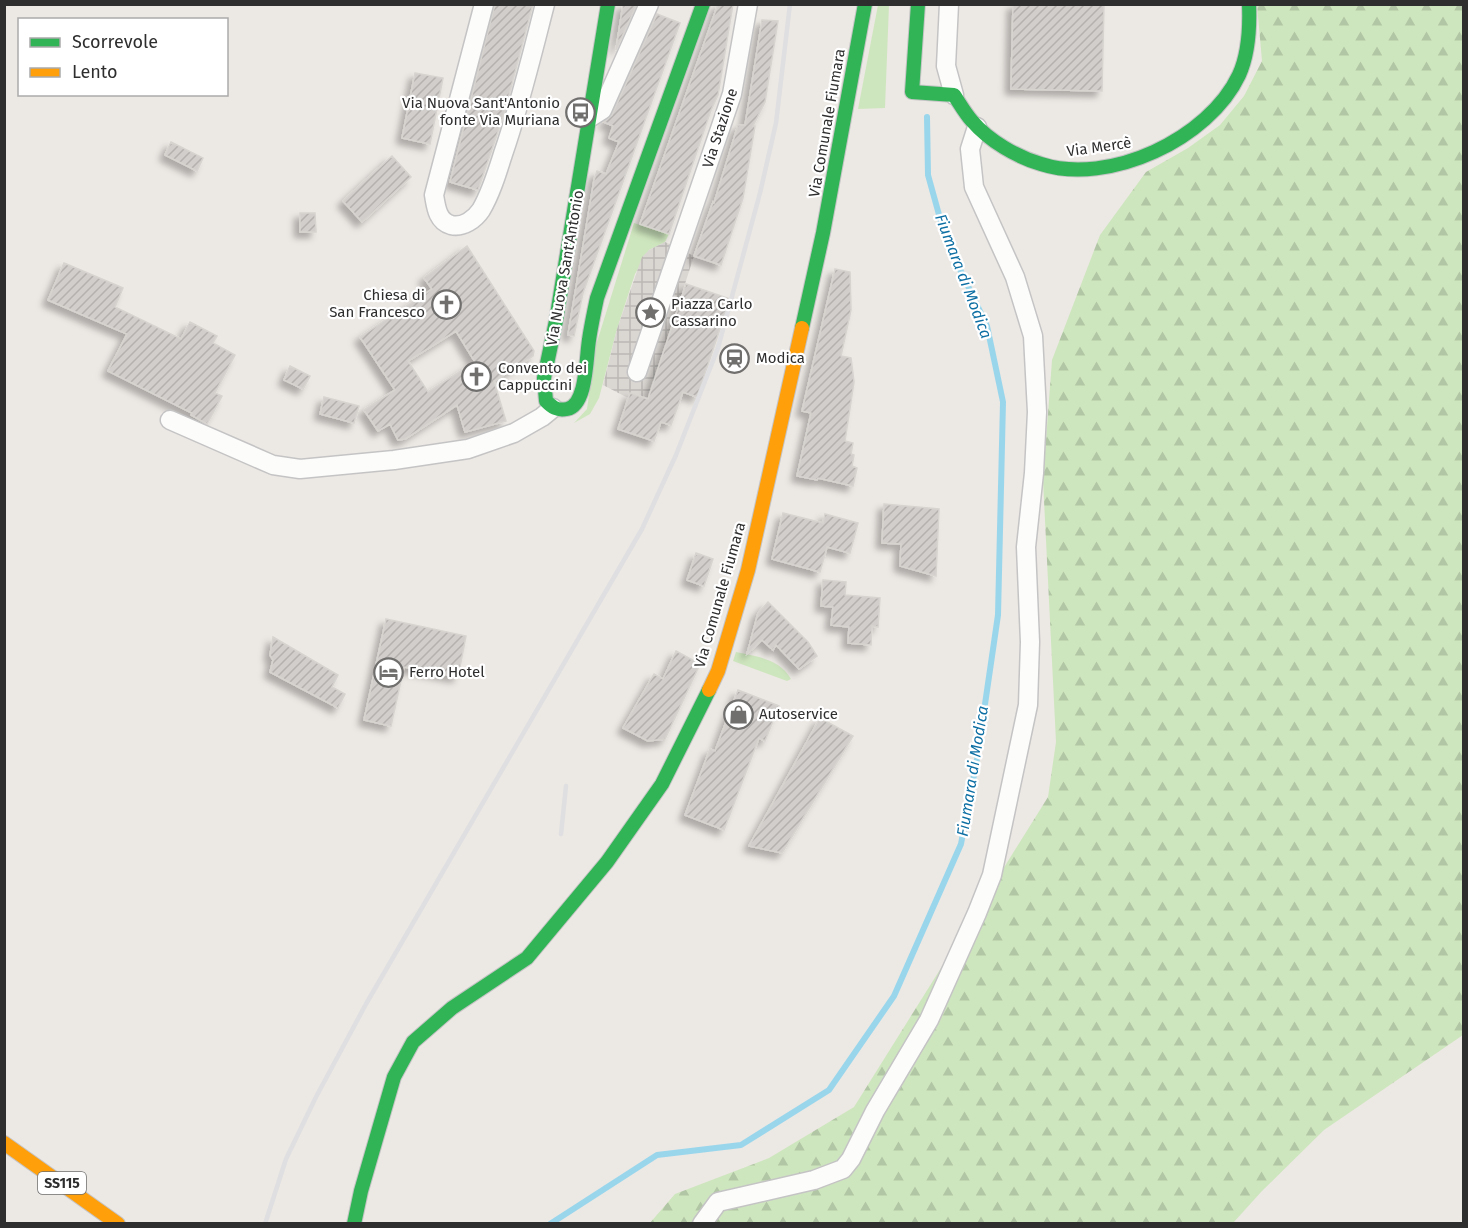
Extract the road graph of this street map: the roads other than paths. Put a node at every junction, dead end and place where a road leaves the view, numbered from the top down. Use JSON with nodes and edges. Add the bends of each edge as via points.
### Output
{"nodes":[{"id":1,"x":484,"y":4,"type":"edge"},
{"id":2,"x":545,"y":4,"type":"edge"},
{"id":3,"x":608,"y":4,"type":"edge"},
{"id":4,"x":649,"y":4,"type":"edge"},
{"id":5,"x":703,"y":4,"type":"edge"},
{"id":6,"x":748,"y":4,"type":"edge"},
{"id":7,"x":865,"y":4,"type":"edge"},
{"id":8,"x":918,"y":4,"type":"edge"},
{"id":9,"x":949,"y":4,"type":"edge"},
{"id":10,"x":1250,"y":4,"type":"edge"},
{"id":11,"x":954,"y":95,"type":"junction"},
{"id":12,"x":591,"y":117,"type":"junction"},
{"id":13,"x":977,"y":127,"type":"junction"},
{"id":14,"x":637,"y":372,"type":"dead end"},
{"id":15,"x":553,"y":408,"type":"junction"},
{"id":16,"x":170,"y":420,"type":"dead end"},
{"id":17,"x":5,"y":1143,"type":"edge"},
{"id":18,"x":118,"y":1224,"type":"edge"},
{"id":19,"x":354,"y":1224,"type":"edge"},
{"id":20,"x":702,"y":1224,"type":"edge"}],
"edges":[{"from":1,"to":2,"type":"street","via":[[434,195],[442,220],[452,225],[472,220],[481,211],[492,186]]},
{"from":3,"to":12,"type":"street","name":"Via Nuova Sant'Antonio"},
{"from":4,"to":12,"type":"street","via":[[602,110]]},
{"from":5,"to":15,"type":"street","via":[[597,298],[582,393],[570,409]]},
{"from":6,"to":14,"type":"street","name":"Via Stazione","via":[[732,94]]},
{"from":7,"to":19,"type":"street","name":"Via Comunale Fiumara","via":[[821,245],[748,570],[718,671],[662,784],[607,862],[527,958],[452,1008],[413,1042],[394,1077]]},
{"from":8,"to":11,"type":"street","via":[[912,92]]},
{"from":9,"to":11,"type":"street","via":[[946,66]]},
{"from":10,"to":13,"type":"street","name":"Via Mercè","via":[[1250,32],[1234,83],[1201,121],[1168,146],[1145,157],[1119,165],[1064,170],[1016,153]]},
{"from":11,"to":13,"type":"street"},
{"from":12,"to":15,"type":"street","name":"Via Nuova Sant'Antonio","via":[[544,378],[546,401]]},
{"from":13,"to":20,"type":"street","via":[[970,149],[974,187],[1015,277],[1033,336],[1037,412],[1026,547],[1028,705],[992,875],[929,1020],[843,1169],[814,1180],[718,1202]]},
{"from":15,"to":16,"type":"street","via":[[514,433],[468,449],[300,469],[273,465]]},
{"from":17,"to":18,"type":"street","number":"SS115"}]}
